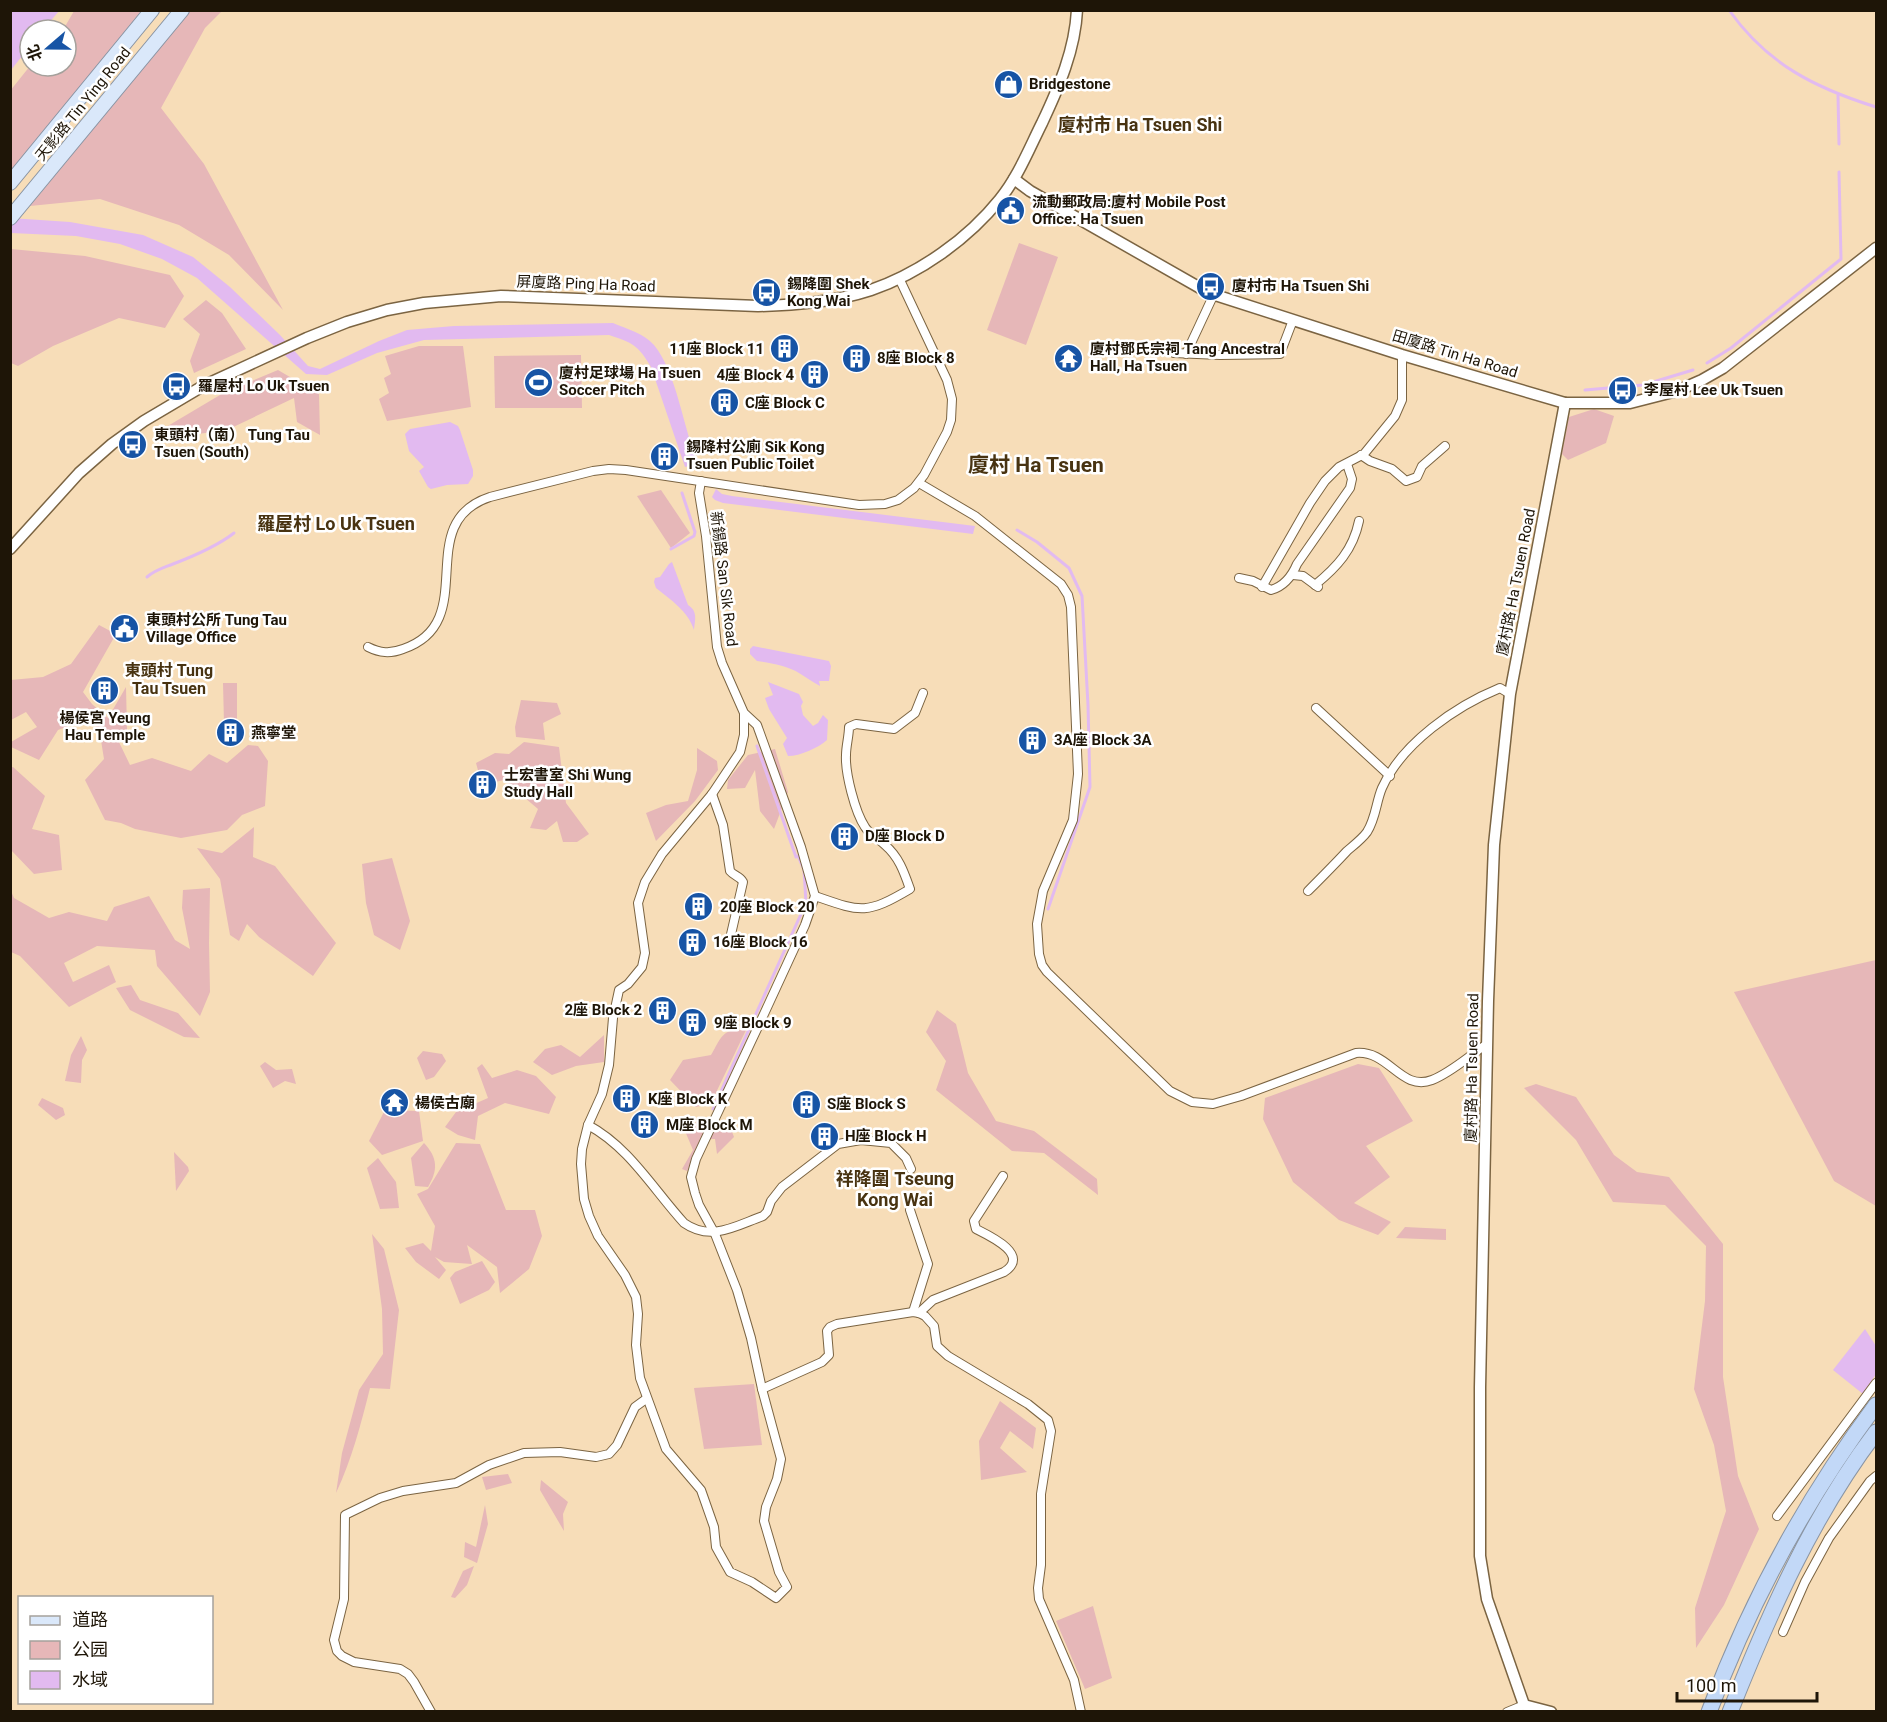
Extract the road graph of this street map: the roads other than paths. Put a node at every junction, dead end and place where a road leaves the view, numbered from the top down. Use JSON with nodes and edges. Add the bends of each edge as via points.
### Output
{"nodes":[{"id":1,"x":152,"y":10,"type":"edge"},
{"id":2,"x":182,"y":10,"type":"edge"},
{"id":3,"x":1077,"y":10,"type":"edge"},
{"id":4,"x":1014,"y":179,"type":"junction"},
{"id":5,"x":10,"y":183,"type":"edge"},
{"id":6,"x":10,"y":219,"type":"edge"},
{"id":7,"x":1876,"y":248,"type":"edge"},
{"id":8,"x":899,"y":278,"type":"junction"},
{"id":9,"x":1214,"y":294,"type":"junction"},
{"id":10,"x":1293,"y":320,"type":"junction"},
{"id":11,"x":1174,"y":353,"type":"dead end"},
{"id":12,"x":1186,"y":354,"type":"junction"},
{"id":13,"x":1402,"y":355,"type":"junction"},
{"id":14,"x":1565,"y":403,"type":"junction"},
{"id":15,"x":1444,"y":446,"type":"dead end"},
{"id":16,"x":1361,"y":455,"type":"junction"},
{"id":17,"x":1347,"y":464,"type":"junction"},
{"id":18,"x":701,"y":481,"type":"junction"},
{"id":19,"x":919,"y":483,"type":"junction"},
{"id":20,"x":1359,"y":521,"type":"dead end"},
{"id":21,"x":10,"y":549,"type":"edge"},
{"id":22,"x":1293,"y":575,"type":"junction"},
{"id":23,"x":1239,"y":578,"type":"dead end"},
{"id":24,"x":1262,"y":587,"type":"junction"},
{"id":25,"x":368,"y":647,"type":"dead end"},
{"id":26,"x":923,"y":693,"type":"dead end"},
{"id":27,"x":1510,"y":694,"type":"junction"},
{"id":28,"x":1316,"y":708,"type":"dead end"},
{"id":29,"x":744,"y":713,"type":"junction"},
{"id":30,"x":1390,"y":776,"type":"junction"},
{"id":31,"x":712,"y":794,"type":"junction"},
{"id":32,"x":1308,"y":891,"type":"dead end"},
{"id":33,"x":814,"y":896,"type":"junction"},
{"id":34,"x":729,"y":943,"type":"dead end"},
{"id":35,"x":1487,"y":1044,"type":"junction"},
{"id":36,"x":588,"y":1125,"type":"junction"},
{"id":37,"x":910,"y":1169,"type":"dead end"},
{"id":38,"x":1003,"y":1176,"type":"dead end"},
{"id":39,"x":910,"y":1210,"type":"dead end"},
{"id":40,"x":715,"y":1234,"type":"junction"},
{"id":41,"x":916,"y":1312,"type":"junction"},
{"id":42,"x":1876,"y":1383,"type":"edge"},
{"id":43,"x":762,"y":1389,"type":"junction"},
{"id":44,"x":646,"y":1399,"type":"junction"},
{"id":45,"x":1876,"y":1405,"type":"edge"},
{"id":46,"x":1876,"y":1432,"type":"edge"},
{"id":47,"x":1876,"y":1476,"type":"edge"},
{"id":48,"x":1777,"y":1516,"type":"dead end"},
{"id":49,"x":1784,"y":1632,"type":"dead end"},
{"id":50,"x":1738,"y":1689,"type":"junction"},
{"id":51,"x":1524,"y":1705,"type":"junction"},
{"id":52,"x":431,"y":1712,"type":"edge"},
{"id":53,"x":1081,"y":1712,"type":"edge"},
{"id":54,"x":1507,"y":1712,"type":"edge"},
{"id":55,"x":1551,"y":1712,"type":"edge"},
{"id":56,"x":1707,"y":1712,"type":"edge"},
{"id":57,"x":1730,"y":1712,"type":"edge"},
{"id":58,"x":1735,"y":1712,"type":"edge"}],
"edges":[{"from":1,"to":5,"type":"main road","name":"天影路 Tin Ying Road"},
{"from":2,"to":6,"type":"main road","name":"天影路 Tin Ying Road"},
{"from":3,"to":4,"type":"street","name":"屏廈路 Ping Ha Road","via":[[1069,56],[1059,84]]},
{"from":4,"to":8,"type":"street","name":"屏廈路 Ping Ha Road","via":[[988,213],[961,238]]},
{"from":4,"to":9,"type":"street","name":"田廈路 Tin Ha Road"},
{"from":7,"to":14,"type":"street","name":"田廈路 Tin Ha Road","via":[[1723,368],[1702,380],[1630,403]]},
{"from":8,"to":19,"type":"street","via":[[947,380],[952,399],[947,432]]},
{"from":8,"to":21,"type":"street","name":"屏廈路 Ping Ha Road","via":[[858,294],[793,305],[511,296],[444,300],[368,315],[330,328],[190,392],[130,430],[72,480]]},
{"from":9,"to":10,"type":"street","name":"田廈路 Tin Ha Road"},
{"from":9,"to":12,"type":"street"},
{"from":10,"to":12,"type":"street","via":[[1280,354]]},
{"from":10,"to":13,"type":"street","name":"田廈路 Tin Ha Road"},
{"from":11,"to":12,"type":"street"},
{"from":13,"to":14,"type":"street","name":"田廈路 Tin Ha Road"},
{"from":13,"to":16,"type":"street","via":[[1402,400],[1395,416]]},
{"from":14,"to":27,"type":"street","name":"廈村路 Ha Tsuen Road"},
{"from":15,"to":16,"type":"street","via":[[1422,466],[1417,477],[1406,481],[1392,469]]},
{"from":16,"to":17,"type":"street"},
{"from":17,"to":22,"type":"street","via":[[1352,479],[1350,488]]},
{"from":17,"to":24,"type":"street","via":[[1325,481]]},
{"from":18,"to":19,"type":"street","via":[[871,506],[898,500]]},
{"from":18,"to":25,"type":"street","via":[[601,470],[484,498],[467,509],[452,531],[445,602],[437,623],[422,639],[404,649],[378,652]]},
{"from":18,"to":29,"type":"street","name":"新錫路 San Sik Road","via":[[699,493],[717,647]]},
{"from":19,"to":35,"type":"street","via":[[975,516],[1061,584],[1068,595],[1078,774],[1073,820],[1043,891],[1037,924],[1039,954],[1047,972],[1170,1091],[1192,1102],[1214,1104],[1365,1052],[1374,1054],[1410,1081],[1430,1081]]},
{"from":20,"to":22,"type":"street","via":[[1356,537],[1344,556],[1316,586],[1303,576]]},
{"from":22,"to":24,"type":"street","via":[[1278,588]]},
{"from":23,"to":24,"type":"street"},
{"from":26,"to":33,"type":"street","via":[[915,713],[894,729],[856,724],[849,727],[846,754],[853,798],[864,825],[900,862],[910,889],[880,906],[864,909],[848,908]]},
{"from":27,"to":30,"type":"street","via":[[1500,688],[1452,713],[1418,741]]},
{"from":27,"to":35,"type":"street","name":"廈村路 Ha Tsuen Road","via":[[1494,845]]},
{"from":28,"to":30,"type":"street"},
{"from":29,"to":31,"type":"street","via":[[740,752]]},
{"from":29,"to":33,"type":"street","via":[[757,725],[801,847]]},
{"from":30,"to":32,"type":"street","via":[[1366,832]]},
{"from":31,"to":34,"type":"street","via":[[723,825],[730,871],[743,882]]},
{"from":31,"to":36,"type":"street","via":[[662,854],[645,882],[638,903],[645,953],[642,967],[619,990],[609,1065]]},
{"from":33,"to":40,"type":"street","via":[[805,925],[693,1169],[694,1193]]},
{"from":35,"to":51,"type":"street","name":"廈村路 Ha Tsuen Road","via":[[1480,1556],[1486,1599]]},
{"from":36,"to":40,"type":"street","via":[[608,1137],[637,1165],[684,1223],[702,1233]]},
{"from":36,"to":44,"type":"street","via":[[581,1164],[584,1199],[598,1236],[636,1297],[636,1345]]},
{"from":37,"to":40,"type":"street","via":[[906,1158],[891,1143],[861,1140],[838,1144],[782,1187],[763,1216]]},
{"from":38,"to":41,"type":"street","via":[[974,1225],[1003,1243],[1010,1252],[1012,1265],[1004,1272],[933,1300]]},
{"from":39,"to":41,"type":"street","via":[[928,1264]]},
{"from":40,"to":43,"type":"street","via":[[744,1313]]},
{"from":41,"to":43,"type":"street","via":[[837,1324],[827,1331],[829,1355],[822,1362]]},
{"from":41,"to":53,"type":"street","via":[[934,1326],[937,1346],[948,1356],[1028,1404],[1051,1426],[1041,1494],[1039,1599],[1074,1680]]},
{"from":42,"to":48,"type":"street"},
{"from":43,"to":44,"type":"street","via":[[781,1460],[764,1521],[787,1587],[776,1598],[730,1572],[716,1547],[714,1527],[701,1490],[666,1449]]},
{"from":44,"to":52,"type":"street","via":[[635,1407],[609,1454],[596,1457],[524,1453],[489,1465],[456,1483],[403,1491],[345,1515],[344,1599],[334,1640],[337,1651],[354,1662],[400,1669],[408,1674]]},
{"from":45,"to":56,"type":"highway","via":[[1795,1527],[1762,1589]]},
{"from":46,"to":50,"type":"highway","via":[[1850,1466],[1808,1538]]},
{"from":47,"to":49,"type":"street","via":[[1829,1538]]},
{"from":50,"to":57,"type":"highway"},
{"from":50,"to":58,"type":"highway"},
{"from":51,"to":54,"type":"street"},
{"from":51,"to":55,"type":"street"}]}
